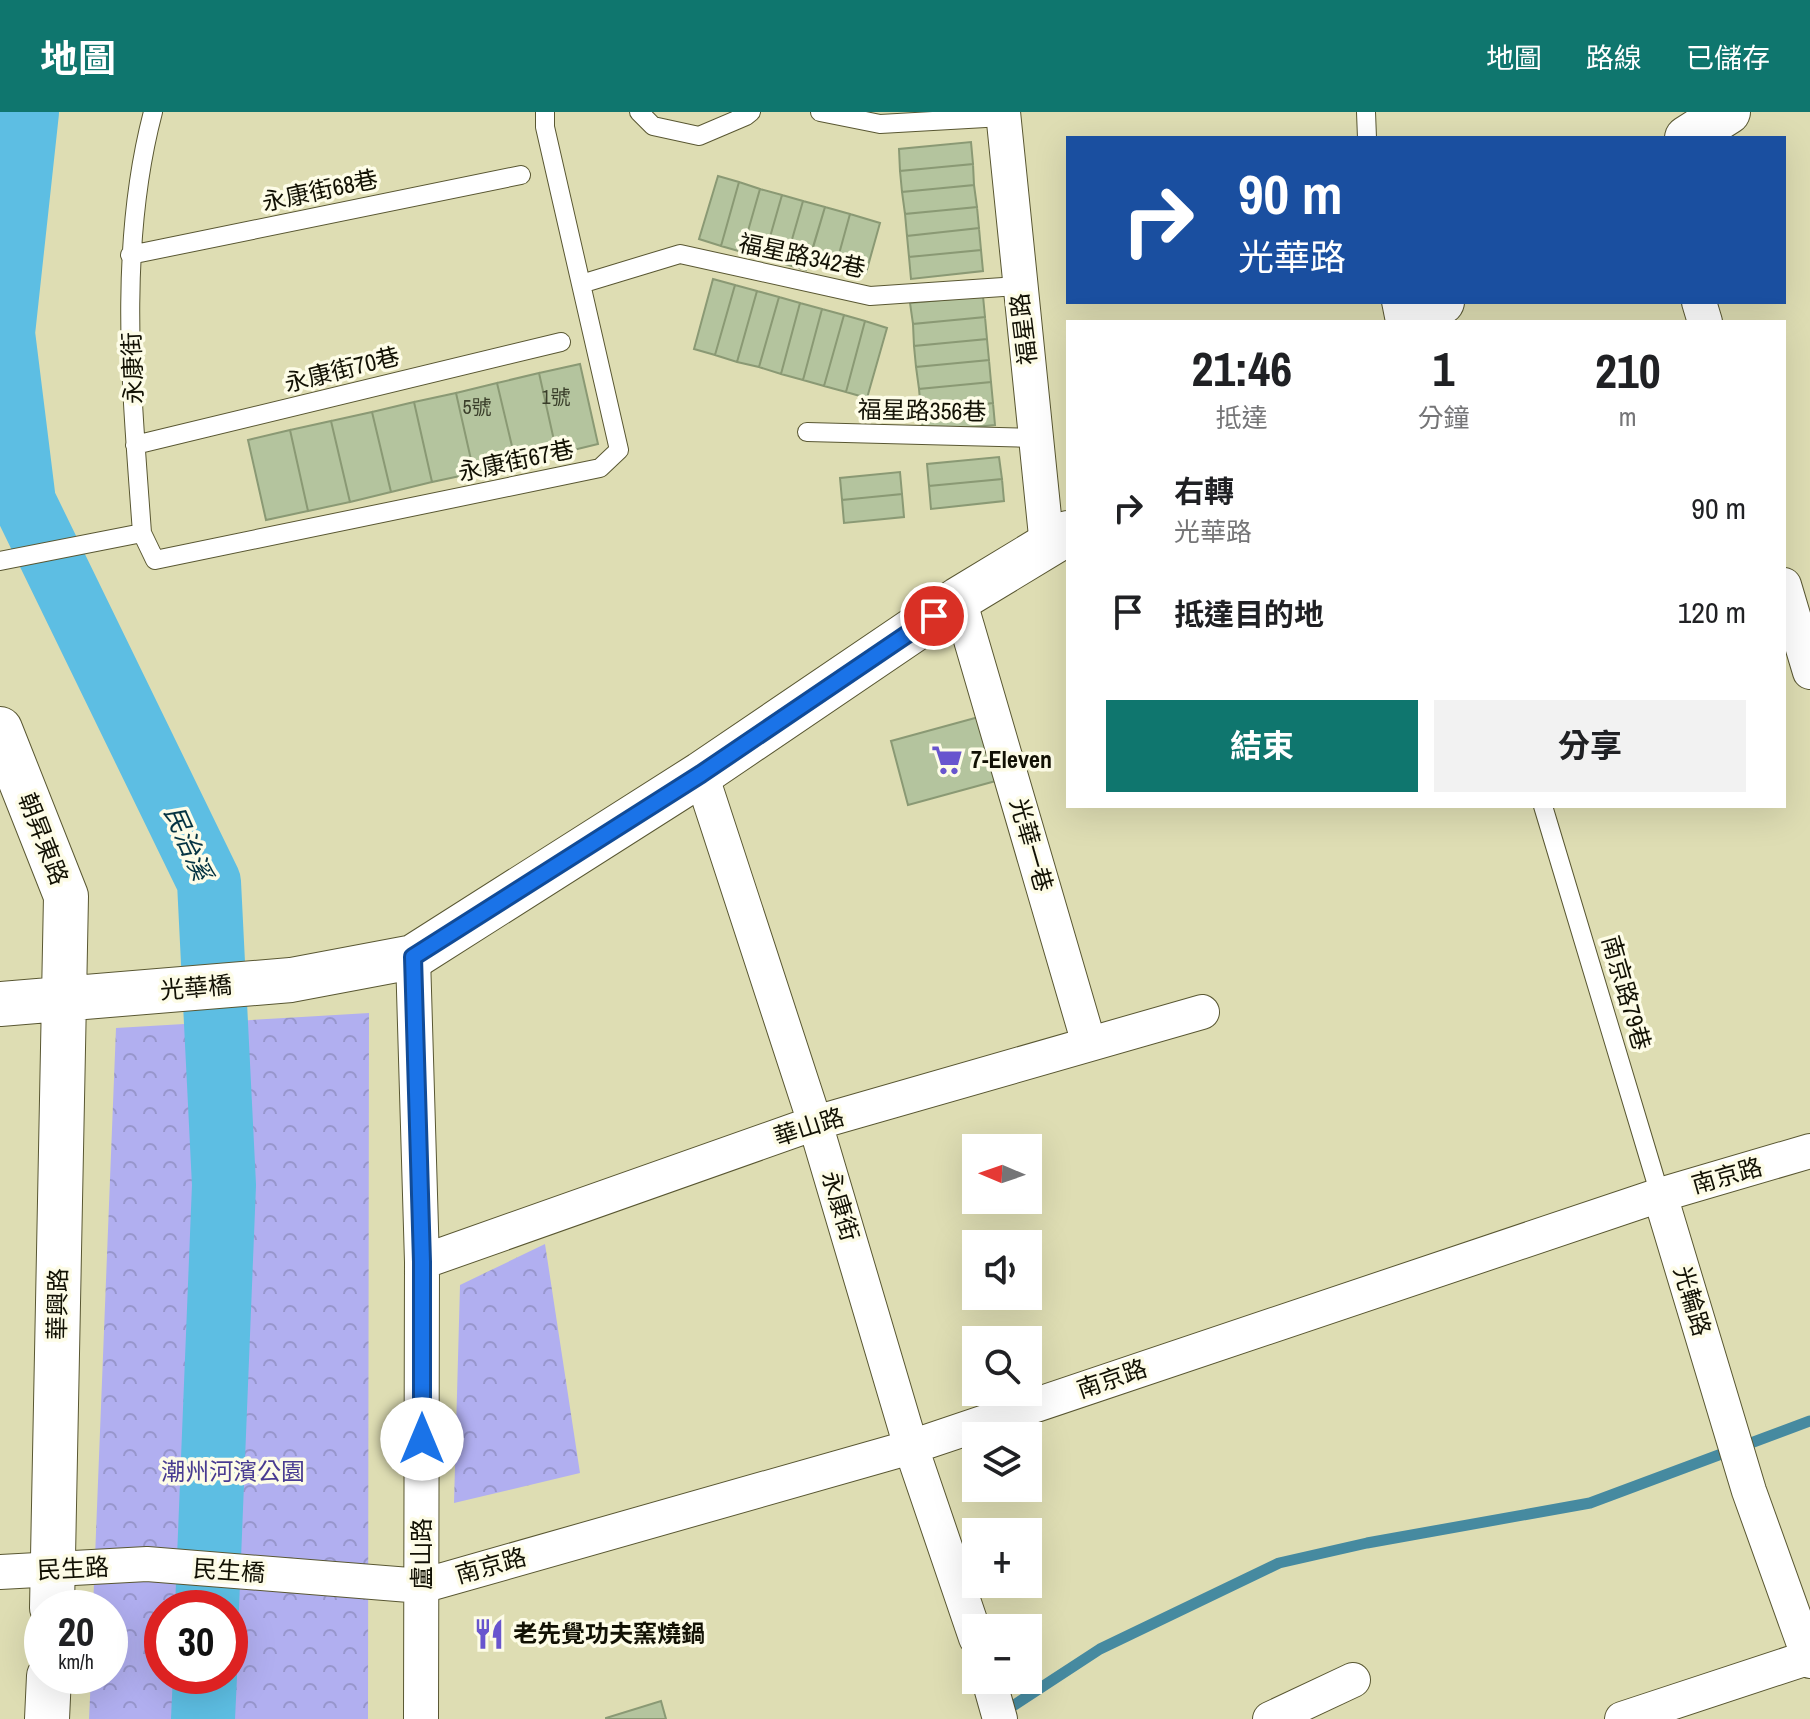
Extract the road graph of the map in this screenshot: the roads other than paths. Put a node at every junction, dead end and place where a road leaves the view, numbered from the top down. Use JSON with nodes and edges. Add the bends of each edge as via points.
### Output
{"nodes":[{"id":1,"x":153,"y":112,"type":"edge"},
{"id":2,"x":545,"y":112,"type":"edge"},
{"id":3,"x":639,"y":112,"type":"edge"},
{"id":4,"x":751,"y":112,"type":"edge"},
{"id":5,"x":820,"y":112,"type":"edge"},
{"id":6,"x":1366,"y":112,"type":"edge"},
{"id":7,"x":1728,"y":112,"type":"edge"},
{"id":8,"x":1003,"y":114,"type":"edge"},
{"id":9,"x":1367,"y":136,"type":"edge"},
{"id":10,"x":1690,"y":136,"type":"edge"},
{"id":11,"x":521,"y":175,"type":"dead end"},
{"id":12,"x":130,"y":255,"type":"junction"},
{"id":13,"x":581,"y":284,"type":"junction"},
{"id":14,"x":1018,"y":286,"type":"junction"},
{"id":15,"x":1439,"y":304,"type":"edge"},
{"id":16,"x":1415,"y":320,"type":"edge"},
{"id":17,"x":561,"y":342,"type":"dead end"},
{"id":18,"x":807,"y":432,"type":"dead end"},
{"id":19,"x":1036,"y":438,"type":"junction"},
{"id":20,"x":135,"y":445,"type":"junction"},
{"id":21,"x":142,"y":533,"type":"junction"},
{"id":22,"x":1057,"y":540,"type":"edge"},
{"id":23,"x":0,"y":561,"type":"edge"},
{"id":24,"x":1786,"y":593,"type":"edge"},
{"id":25,"x":959,"y":599,"type":"junction"},
{"id":26,"x":1802,"y":659,"type":"edge"},
{"id":27,"x":0,"y":729,"type":"edge"},
{"id":28,"x":701,"y":774,"type":"junction"},
{"id":29,"x":1544,"y":808,"type":"edge"},
{"id":30,"x":413,"y":957,"type":"junction"},
{"id":31,"x":82,"y":998,"type":"junction"},
{"id":32,"x":0,"y":1004,"type":"edge"},
{"id":33,"x":1202,"y":1012,"type":"dead end"},
{"id":34,"x":1089,"y":1044,"type":"junction"},
{"id":35,"x":815,"y":1123,"type":"junction"},
{"id":36,"x":1810,"y":1151,"type":"edge"},
{"id":37,"x":1660,"y":1195,"type":"junction"},
{"id":38,"x":422,"y":1262,"type":"junction"},
{"id":39,"x":911,"y":1447,"type":"junction"},
{"id":40,"x":147,"y":1564,"type":"joint"},
{"id":41,"x":0,"y":1572,"type":"edge"},
{"id":42,"x":312,"y":1577,"type":"joint"},
{"id":43,"x":422,"y":1586,"type":"junction"},
{"id":44,"x":53,"y":1589,"type":"edge"},
{"id":45,"x":968,"y":1614,"type":"edge"},
{"id":46,"x":1810,"y":1658,"type":"edge"},
{"id":47,"x":1353,"y":1680,"type":"dead end"},
{"id":48,"x":48,"y":1694,"type":"edge"},
{"id":49,"x":993,"y":1694,"type":"edge"},
{"id":50,"x":47,"y":1719,"type":"edge"},
{"id":51,"x":421,"y":1719,"type":"edge"},
{"id":52,"x":1000,"y":1719,"type":"edge"},
{"id":53,"x":1270,"y":1719,"type":"edge"},
{"id":54,"x":1622,"y":1719,"type":"edge"}],
"edges":[{"from":1,"to":12,"type":"lane","name":"永康街","via":[[140,160]]},
{"from":2,"to":13,"type":"lane","name":"永康街67巷"},
{"from":3,"to":4,"type":"lane","via":[[653,126],[699,136]]},
{"from":5,"to":8,"type":"lane","via":[[880,124]]},
{"from":6,"to":9,"type":"lane"},
{"from":7,"to":10,"type":"street"},
{"from":8,"to":14,"type":"street","name":"福星路"},
{"from":11,"to":12,"type":"lane","name":"永康街68巷"},
{"from":12,"to":20,"type":"lane","name":"永康街"},
{"from":13,"to":14,"type":"lane","name":"福星路342巷","via":[[680,254],[870,296]]},
{"from":13,"to":21,"type":"lane","name":"永康街67巷","via":[[619,450],[600,468],[155,560]]},
{"from":14,"to":19,"type":"street","name":"福星路"},
{"from":15,"to":16,"type":"street"},
{"from":17,"to":20,"type":"lane","name":"永康街70巷"},
{"from":18,"to":19,"type":"lane","name":"福星路356巷"},
{"from":19,"to":22,"type":"street","name":"福星路"},
{"from":20,"to":21,"type":"lane","name":"永康街"},
{"from":21,"to":23,"type":"lane"},
{"from":22,"to":25,"type":"street"},
{"from":24,"to":26,"type":"street"},
{"from":25,"to":28,"type":"street"},
{"from":25,"to":34,"type":"street","name":"光華一巷"},
{"from":27,"to":31,"type":"street","name":"朝昇東路","via":[[66,896]]},
{"from":28,"to":30,"type":"street"},
{"from":28,"to":35,"type":"street","name":"永康街"},
{"from":29,"to":37,"type":"lane","name":"南京路79巷"},
{"from":30,"to":31,"type":"street","name":"光華橋","via":[[291,980]]},
{"from":30,"to":38,"type":"street","name":"盧山路"},
{"from":31,"to":32,"type":"street","name":"光華橋"},
{"from":31,"to":44,"type":"street","name":"華興路"},
{"from":33,"to":34,"type":"street","name":"華山路"},
{"from":34,"to":35,"type":"street","name":"華山路"},
{"from":35,"to":38,"type":"street","name":"華山路"},
{"from":35,"to":39,"type":"street","name":"永康街"},
{"from":36,"to":37,"type":"street","name":"南京路"},
{"from":37,"to":39,"type":"street","name":"南京路"},
{"from":37,"to":46,"type":"street","name":"光輪路","via":[[1749,1491]]},
{"from":38,"to":43,"type":"street","name":"盧山路"},
{"from":39,"to":43,"type":"street","name":"南京路"},
{"from":39,"to":45,"type":"street","name":"永康街"},
{"from":40,"to":42,"type":"street","name":"民生橋"},
{"from":40,"to":44,"type":"street","name":"民生路"},
{"from":41,"to":44,"type":"street","name":"民生路"},
{"from":42,"to":43,"type":"street","name":"南京路"},
{"from":43,"to":51,"type":"street","name":"盧山路"},
{"from":46,"to":54,"type":"street"},
{"from":47,"to":53,"type":"street"},
{"from":48,"to":50,"type":"street"},
{"from":49,"to":52,"type":"street"}]}
